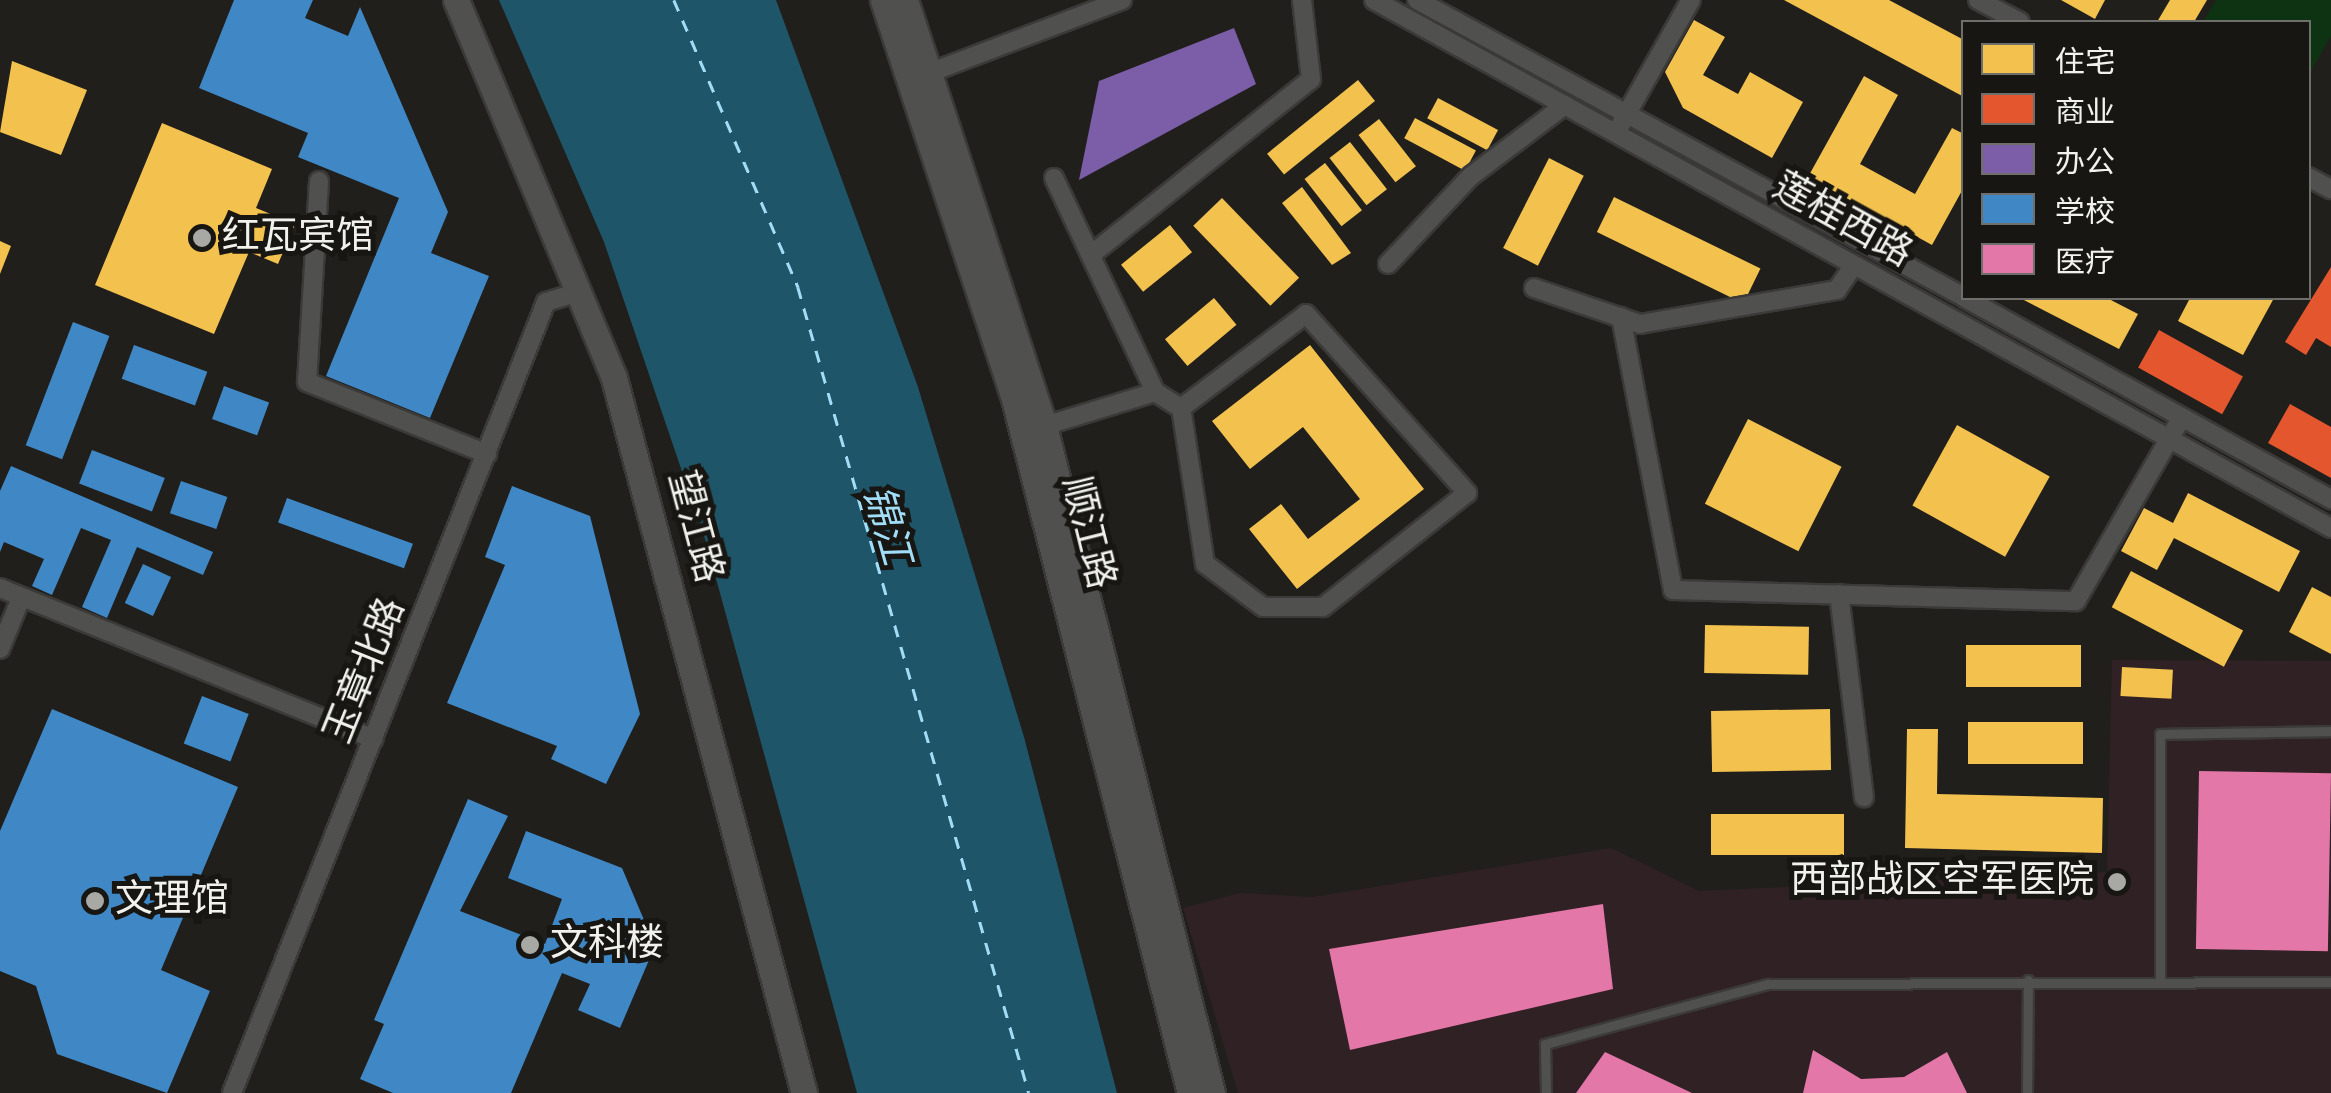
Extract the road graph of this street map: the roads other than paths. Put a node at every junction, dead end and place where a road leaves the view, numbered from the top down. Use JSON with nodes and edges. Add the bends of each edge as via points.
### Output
{"nodes":[{"id":1,"x":456,"y":0,"type":"edge"},
{"id":2,"x":882,"y":0,"type":"edge"},
{"id":3,"x":905,"y":0,"type":"edge"},
{"id":4,"x":1122,"y":0,"type":"edge"},
{"id":5,"x":1302,"y":0,"type":"edge"},
{"id":6,"x":1374,"y":0,"type":"edge"},
{"id":7,"x":1417,"y":0,"type":"edge"},
{"id":8,"x":1692,"y":0,"type":"edge"},
{"id":9,"x":1978,"y":0,"type":"edge"},
{"id":10,"x":2016,"y":20,"type":"edge"},
{"id":11,"x":924,"y":75,"type":"junction"},
{"id":12,"x":1565,"y":105,"type":"junction"},
{"id":13,"x":1627,"y":114,"type":"junction"},
{"id":14,"x":1616,"y":133,"type":"junction"},
{"id":15,"x":1054,"y":178,"type":"dead end"},
{"id":16,"x":319,"y":181,"type":"dead end"},
{"id":17,"x":1092,"y":254,"type":"junction"},
{"id":18,"x":1388,"y":264,"type":"dead end"},
{"id":19,"x":1854,"y":265,"type":"junction"},
{"id":20,"x":1534,"y":288,"type":"dead end"},
{"id":21,"x":1961,"y":291,"type":"edge"},
{"id":22,"x":578,"y":292,"type":"junction"},
{"id":23,"x":1961,"y":293,"type":"edge"},
{"id":24,"x":1976,"y":300,"type":"edge"},
{"id":25,"x":1943,"y":314,"type":"junction"},
{"id":26,"x":1621,"y":317,"type":"junction"},
{"id":27,"x":1155,"y":392,"type":"junction"},
{"id":28,"x":1182,"y":408,"type":"junction"},
{"id":29,"x":2182,"y":417,"type":"junction"},
{"id":30,"x":1044,"y":426,"type":"junction"},
{"id":31,"x":2169,"y":439,"type":"junction"},
{"id":32,"x":487,"y":454,"type":"junction"},
{"id":33,"x":2331,"y":499,"type":"edge"},
{"id":34,"x":2331,"y":528,"type":"edge"},
{"id":35,"x":0,"y":588,"type":"edge"},
{"id":36,"x":1839,"y":594,"type":"junction"},
{"id":37,"x":22,"y":598,"type":"junction"},
{"id":38,"x":0,"y":650,"type":"edge"},
{"id":39,"x":2331,"y":731,"type":"edge"},
{"id":40,"x":374,"y":739,"type":"junction"},
{"id":41,"x":1864,"y":797,"type":"dead end"},
{"id":42,"x":2160,"y":979,"type":"junction"},
{"id":43,"x":2028,"y":980,"type":"junction"},
{"id":44,"x":2331,"y":982,"type":"edge"},
{"id":45,"x":232,"y":1093,"type":"edge"},
{"id":46,"x":804,"y":1093,"type":"edge"},
{"id":47,"x":1190,"y":1093,"type":"edge"},
{"id":48,"x":1212,"y":1093,"type":"edge"},
{"id":49,"x":1546,"y":1093,"type":"edge"},
{"id":50,"x":2028,"y":1093,"type":"edge"}],
"edges":[{"from":1,"to":22,"type":"main road","name":"望江路"},
{"from":2,"to":11,"type":"main road","name":"顺江路"},
{"from":3,"to":11,"type":"main road","name":"顺江路"},
{"from":4,"to":11,"type":"street"},
{"from":5,"to":17,"type":"street","via":[[1311,80]]},
{"from":6,"to":12,"type":"street","name":"莲桂西路"},
{"from":7,"to":13,"type":"street","name":"莲桂西路"},
{"from":8,"to":13,"type":"street"},
{"from":9,"to":10,"type":"street"},
{"from":11,"to":30,"type":"main road","name":"顺江路"},
{"from":11,"to":47,"type":"main road","name":"顺江路","via":[[1015,402]]},
{"from":12,"to":14,"type":"street","name":"莲桂西路"},
{"from":12,"to":18,"type":"street","via":[[1471,176]]},
{"from":13,"to":14,"type":"street"},
{"from":13,"to":21,"type":"street","name":"莲桂西路"},
{"from":14,"to":19,"type":"street","name":"莲桂西路"},
{"from":15,"to":17,"type":"street"},
{"from":16,"to":32,"type":"street","via":[[307,382]]},
{"from":17,"to":27,"type":"street"},
{"from":19,"to":25,"type":"street","name":"莲桂西路"},
{"from":19,"to":26,"type":"street","via":[[1837,290],[1640,324]]},
{"from":20,"to":26,"type":"street"},
{"from":22,"to":32,"type":"street","name":"玉章北路","via":[[546,302]]},
{"from":22,"to":46,"type":"main road","name":"望江路","via":[[614,378]]},
{"from":23,"to":25,"type":"street"},
{"from":24,"to":29,"type":"street","name":"莲桂西路"},
{"from":25,"to":31,"type":"street","name":"莲桂西路"},
{"from":26,"to":36,"type":"street","via":[[1673,590]]},
{"from":27,"to":28,"type":"street"},
{"from":27,"to":30,"type":"street"},
{"from":28,"to":28,"type":"street","via":[[1306,314],[1467,492],[1324,607],[1264,607],[1205,564]]},
{"from":29,"to":31,"type":"street"},
{"from":29,"to":33,"type":"street","name":"莲桂西路"},
{"from":30,"to":48,"type":"main road","name":"顺江路"},
{"from":31,"to":34,"type":"street","name":"莲桂西路"},
{"from":31,"to":36,"type":"street","via":[[2076,600]]},
{"from":32,"to":40,"type":"street","name":"玉章北路"},
{"from":35,"to":37,"type":"street"},
{"from":36,"to":41,"type":"street"},
{"from":37,"to":38,"type":"street"},
{"from":37,"to":40,"type":"street"},
{"from":39,"to":42,"type":"lane","via":[[2160,734]]},
{"from":40,"to":45,"type":"street","name":"玉章北路"},
{"from":42,"to":43,"type":"lane"},
{"from":42,"to":44,"type":"lane"},
{"from":43,"to":49,"type":"lane","via":[[1768,984],[1545,1044]]},
{"from":43,"to":50,"type":"lane"}]}
